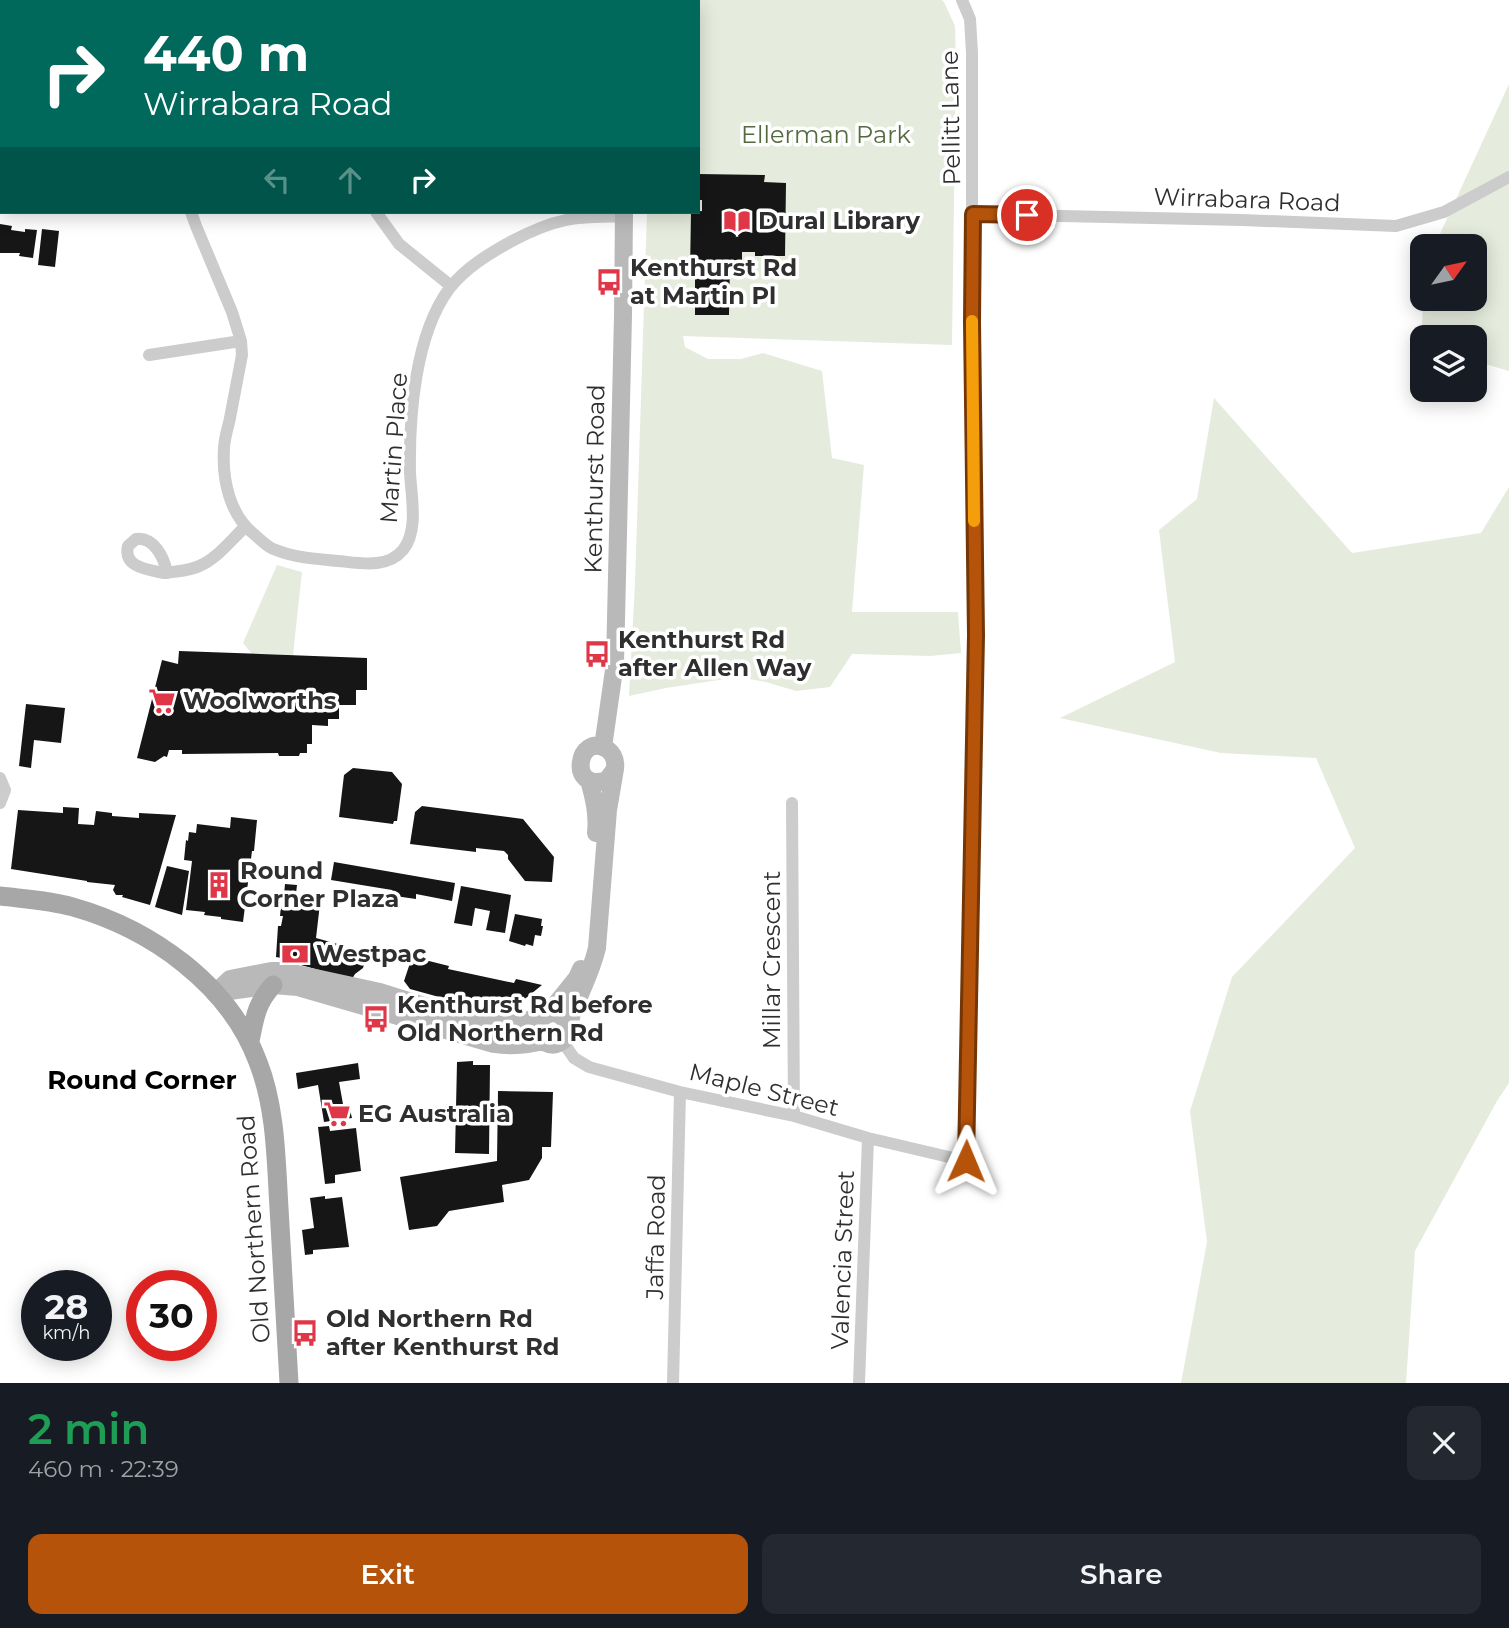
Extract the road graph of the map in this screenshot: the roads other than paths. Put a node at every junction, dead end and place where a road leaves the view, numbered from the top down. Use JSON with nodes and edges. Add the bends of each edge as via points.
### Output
{"nodes":[{"id":1,"x":962,"y":0,"type":"edge"},
{"id":2,"x":1509,"y":177,"type":"edge"},
{"id":3,"x":192,"y":214,"type":"edge"},
{"id":4,"x":378,"y":214,"type":"edge"},
{"id":5,"x":624,"y":214,"type":"edge"},
{"id":6,"x":973,"y":214,"type":"junction"},
{"id":7,"x":451,"y":286,"type":"junction"},
{"id":8,"x":242,"y":341,"type":"junction"},
{"id":9,"x":149,"y":355,"type":"dead end"},
{"id":10,"x":244,"y":527,"type":"junction"},
{"id":11,"x":167,"y":573,"type":"dead end"},
{"id":12,"x":603,"y":747,"type":"junction"},
{"id":13,"x":615,"y":769,"type":"junction"},
{"id":14,"x":0,"y":778,"type":"edge"},
{"id":15,"x":589,"y":780,"type":"junction"},
{"id":16,"x":0,"y":803,"type":"edge"},
{"id":17,"x":792,"y":803,"type":"dead end"},
{"id":18,"x":0,"y":897,"type":"edge"},
{"id":19,"x":273,"y":985,"type":"junction"},
{"id":20,"x":215,"y":993,"type":"junction"},
{"id":21,"x":378,"y":1001,"type":"junction"},
{"id":22,"x":546,"y":1015,"type":"junction"},
{"id":23,"x":565,"y":1033,"type":"junction"},
{"id":24,"x":250,"y":1041,"type":"junction"},
{"id":25,"x":543,"y":1041,"type":"junction"},
{"id":26,"x":680,"y":1092,"type":"junction"},
{"id":27,"x":794,"y":1116,"type":"junction"},
{"id":28,"x":868,"y":1138,"type":"junction"},
{"id":29,"x":966,"y":1161,"type":"joint"},
{"id":30,"x":289,"y":1383,"type":"edge"},
{"id":31,"x":673,"y":1383,"type":"edge"},
{"id":32,"x":859,"y":1383,"type":"edge"}],
"edges":[{"from":1,"to":6,"type":"street","name":"Pellitt Lane","via":[[970,19],[972,53]]},
{"from":2,"to":6,"type":"street","name":"Wirrabara Road","via":[[1444,212],[1396,226]]},
{"from":3,"to":8,"type":"street"},
{"from":4,"to":7,"type":"street","via":[[400,244]]},
{"from":5,"to":7,"type":"street","name":"Martin Place","via":[[568,220],[533,230],[483,257]]},
{"from":5,"to":12,"type":"main road","name":"Kenthurst Road","via":[[615,663]]},
{"from":6,"to":29,"type":"street","name":"Pellitt Lane","via":[[976,635]]},
{"from":7,"to":10,"type":"street","name":"Martin Place","via":[[429,328],[417,374],[410,476],[414,506],[402,551],[383,563],[371,564],[305,558],[273,550]]},
{"from":8,"to":9,"type":"street"},
{"from":8,"to":10,"type":"street","via":[[224,449],[226,479]]},
{"from":10,"to":11,"type":"street","via":[[199,567]]},
{"from":12,"to":13,"type":"main road","via":[[614,756]]},
{"from":12,"to":15,"type":"main road","via":[[592,747],[581,757],[581,772]]},
{"from":13,"to":15,"type":"main road","via":[[607,780]]},
{"from":13,"to":23,"type":"main road","via":[[597,948]]},
{"from":14,"to":16,"type":"street","via":[[5,790]]},
{"from":15,"to":22,"type":"main road","via":[[597,822],[585,951],[577,978]]},
{"from":17,"to":27,"type":"street","name":"Millar Crescent"},
{"from":18,"to":20,"type":"main road","name":"Old Northern Road","via":[[41,900],[108,920],[165,949]]},
{"from":19,"to":20,"type":"main road"},
{"from":19,"to":21,"type":"main road"},
{"from":19,"to":24,"type":"main road","via":[[257,1007]]},
{"from":20,"to":21,"type":"main road","via":[[230,979],[293,972]]},
{"from":20,"to":24,"type":"main road","name":"Old Northern Road"},
{"from":21,"to":22,"type":"main road","via":[[506,1025]]},
{"from":21,"to":25,"type":"main road","via":[[494,1044],[522,1046]]},
{"from":22,"to":23,"type":"main road","via":[[558,1014],[566,1020]]},
{"from":22,"to":25,"type":"main road","via":[[537,1029]]},
{"from":23,"to":25,"type":"main road","via":[[553,1045]]},
{"from":23,"to":26,"type":"street","name":"Maple Street","via":[[573,1058],[589,1067]]},
{"from":24,"to":30,"type":"main road","name":"Old Northern Road","via":[[266,1086],[274,1134]]},
{"from":26,"to":27,"type":"street","name":"Maple Street"},
{"from":26,"to":31,"type":"street","name":"Jaffa Road"},
{"from":27,"to":28,"type":"street","name":"Maple Street"},
{"from":28,"to":29,"type":"street","name":"Maple Street"},
{"from":28,"to":32,"type":"street","name":"Valencia Street"}]}
